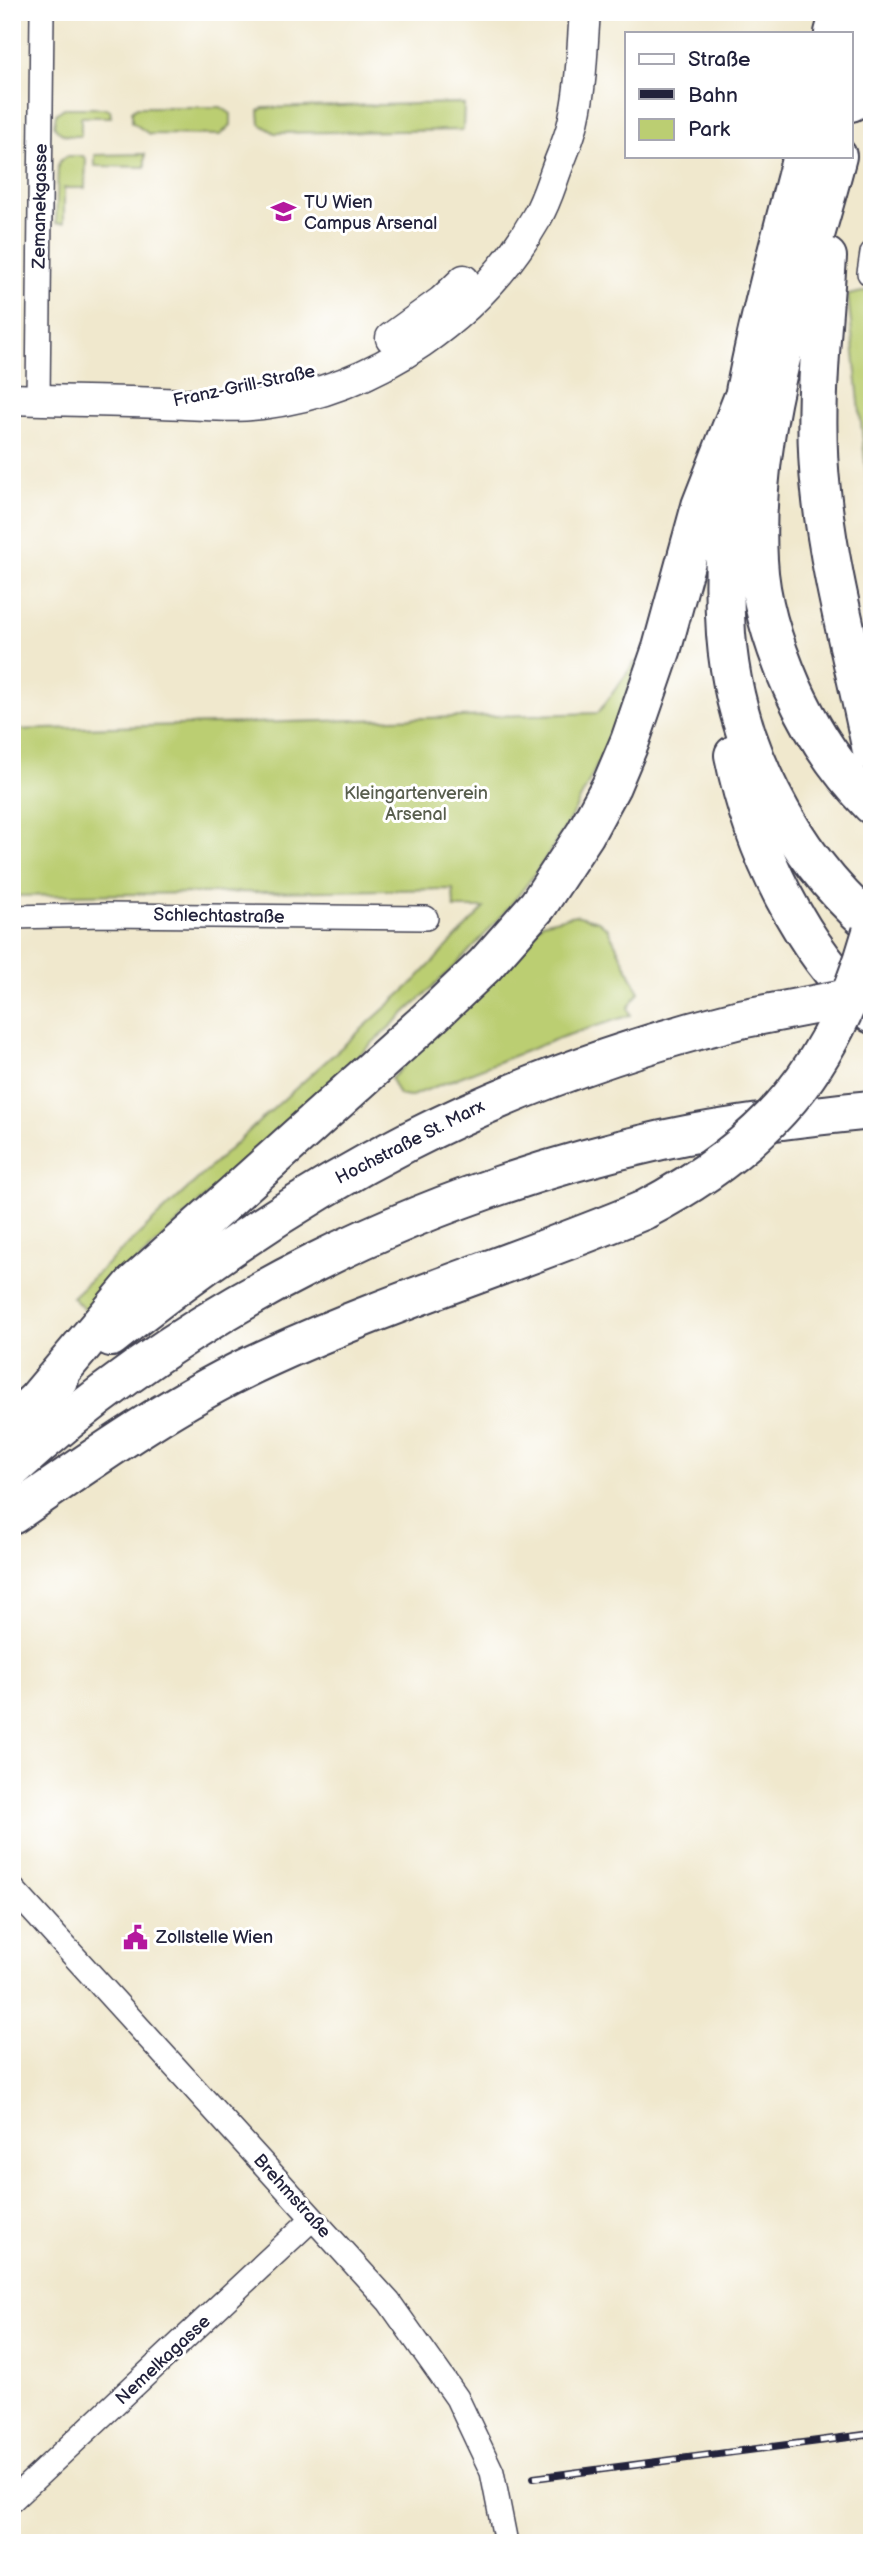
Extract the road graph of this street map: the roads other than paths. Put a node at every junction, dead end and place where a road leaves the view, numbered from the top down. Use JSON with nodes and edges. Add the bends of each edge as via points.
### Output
{"nodes":[{"id":1,"x":42,"y":12,"type":"edge"},
{"id":2,"x":565,"y":12,"type":"edge"},
{"id":3,"x":585,"y":12,"type":"edge"},
{"id":4,"x":840,"y":12,"type":"edge"},
{"id":5,"x":872,"y":19,"type":"edge"},
{"id":6,"x":834,"y":32,"type":"edge"},
{"id":7,"x":852,"y":98,"type":"edge"},
{"id":8,"x":823,"y":163,"type":"edge"},
{"id":9,"x":25,"y":399,"type":"edge"},
{"id":10,"x":743,"y":401,"type":"junction"},
{"id":11,"x":164,"y":403,"type":"junction"},
{"id":12,"x":730,"y":663,"type":"junction"},
{"id":13,"x":872,"y":751,"type":"edge"},
{"id":14,"x":872,"y":806,"type":"edge"},
{"id":15,"x":12,"y":917,"type":"edge"},
{"id":16,"x":426,"y":918,"type":"dead end"},
{"id":17,"x":872,"y":925,"type":"edge"},
{"id":18,"x":872,"y":932,"type":"edge"},
{"id":19,"x":872,"y":994,"type":"edge"},
{"id":20,"x":872,"y":1014,"type":"edge"},
{"id":21,"x":872,"y":1110,"type":"edge"},
{"id":22,"x":26,"y":1410,"type":"edge"},
{"id":23,"x":12,"y":1469,"type":"edge"},
{"id":24,"x":12,"y":1516,"type":"edge"},
{"id":25,"x":12,"y":1888,"type":"edge"},
{"id":26,"x":312,"y":2219,"type":"junction"},
{"id":27,"x":12,"y":2500,"type":"edge"},
{"id":28,"x":506,"y":2543,"type":"edge"}],
"edges":[{"from":1,"to":9,"type":"street","name":"Zemanekgasse"},
{"from":2,"to":11,"type":"street","name":"Franz-Grill-Straße","via":[[558,91],[543,153],[510,224],[472,273],[406,329],[343,361],[276,383],[195,393]]},
{"from":3,"to":11,"type":"street","name":"Franz-Grill-Straße","via":[[574,119],[546,197],[515,252],[459,313],[421,343],[356,378],[324,389],[239,406]]},
{"from":4,"to":6,"type":"highway"},
{"from":5,"to":7,"type":"highway"},
{"from":8,"to":10,"type":"highway"},
{"from":8,"to":13,"type":"highway","via":[[817,401],[820,489]]},
{"from":8,"to":14,"type":"highway","via":[[770,406],[760,471],[758,563],[766,615],[803,712],[830,756]]},
{"from":9,"to":11,"type":"street","name":"Franz-Grill-Straße"},
{"from":10,"to":12,"type":"highway","via":[[728,516],[726,633]]},
{"from":10,"to":22,"type":"highway","via":[[701,506],[646,697],[611,786],[564,868],[511,938],[425,1023],[134,1284]]},
{"from":12,"to":17,"type":"highway","via":[[748,735],[780,811],[822,874]]},
{"from":12,"to":20,"type":"highway","via":[[729,727],[762,849],[779,888],[820,955]]},
{"from":15,"to":16,"type":"street","name":"Schlechtastraße"},
{"from":18,"to":24,"type":"highway","bridge":true,"via":[[843,1014],[812,1070],[747,1142],[685,1188],[588,1234],[424,1292],[266,1358],[134,1433]]},
{"from":19,"to":22,"type":"highway","name":"Hochstraße St. Marx","bridge":true,"via":[[740,1019],[644,1045],[533,1083],[444,1122],[347,1172],[250,1233],[133,1320]]},
{"from":21,"to":23,"type":"highway","via":[[664,1140],[562,1165],[415,1217],[275,1283],[168,1347],[75,1414]]},
{"from":25,"to":26,"type":"street","name":"Brehmstraße"},
{"from":26,"to":27,"type":"street","name":"Nemelkagasse"},
{"from":26,"to":28,"type":"street","name":"Brehmstraße","via":[[389,2302],[457,2398],[492,2472]]}]}
